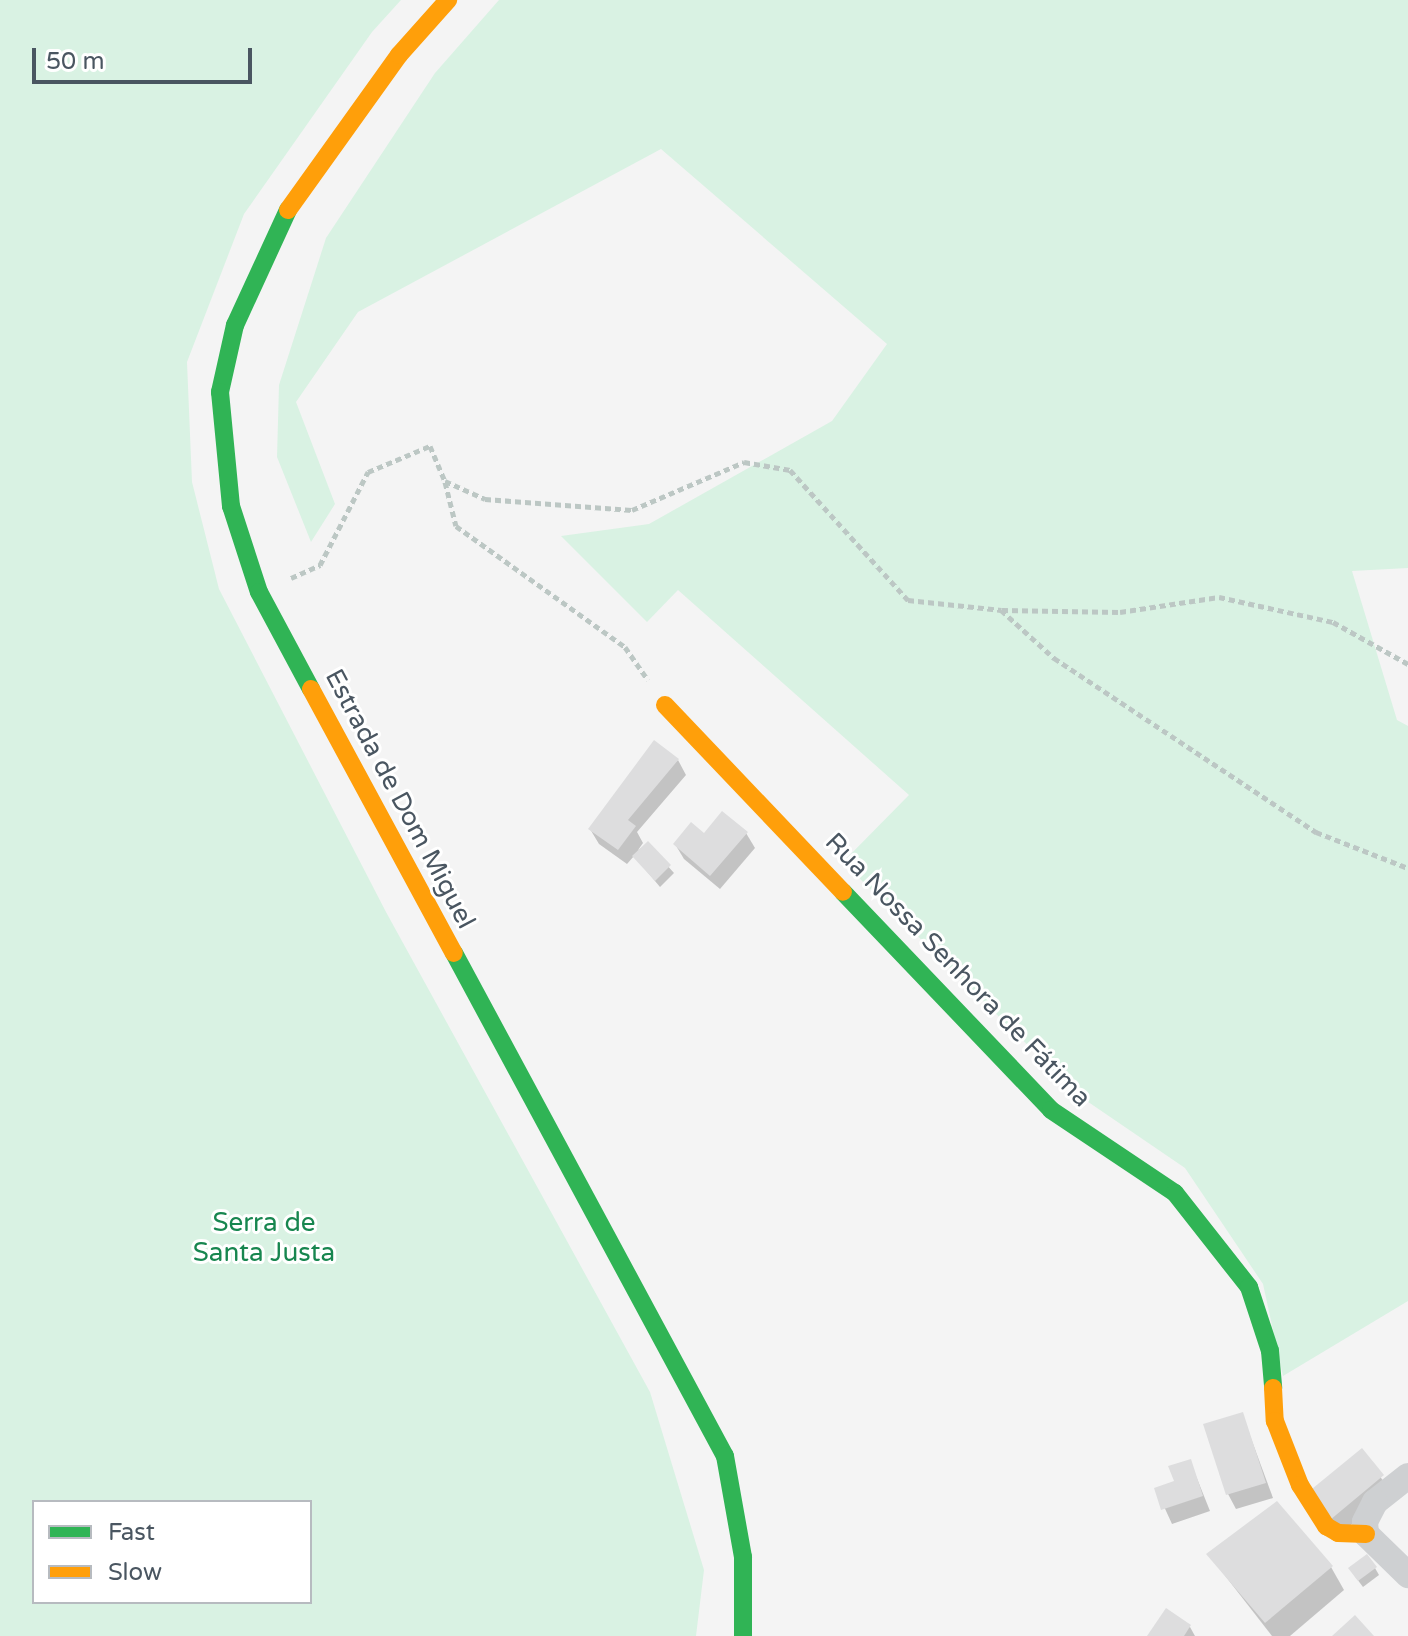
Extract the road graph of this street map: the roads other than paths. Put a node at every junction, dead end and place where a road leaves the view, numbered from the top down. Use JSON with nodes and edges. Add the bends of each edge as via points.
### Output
{"nodes":[{"id":1,"x":448,"y":0,"type":"edge"},
{"id":2,"x":665,"y":705,"type":"road end"},
{"id":3,"x":1408,"y":1476,"type":"edge"},
{"id":4,"x":1366,"y":1534,"type":"junction"},
{"id":5,"x":1408,"y":1575,"type":"edge"},
{"id":6,"x":743,"y":1636,"type":"edge"}],
"edges":[{"from":1,"to":6,"type":"main road","name":"Estrada de Dom Miguel","via":[[399,55],[276,227],[235,325],[220,392],[231,506],[259,592],[725,1456],[743,1557]]},
{"from":2,"to":4,"type":"main road","name":"Rua Nossa Senhora de Fátima","via":[[1051,1110],[1175,1193],[1249,1287],[1270,1351],[1275,1421],[1300,1485],[1326,1526],[1338,1533]]},
{"from":3,"to":4,"type":"street","via":[[1367,1512]]},
{"from":4,"to":5,"type":"street"}]}
